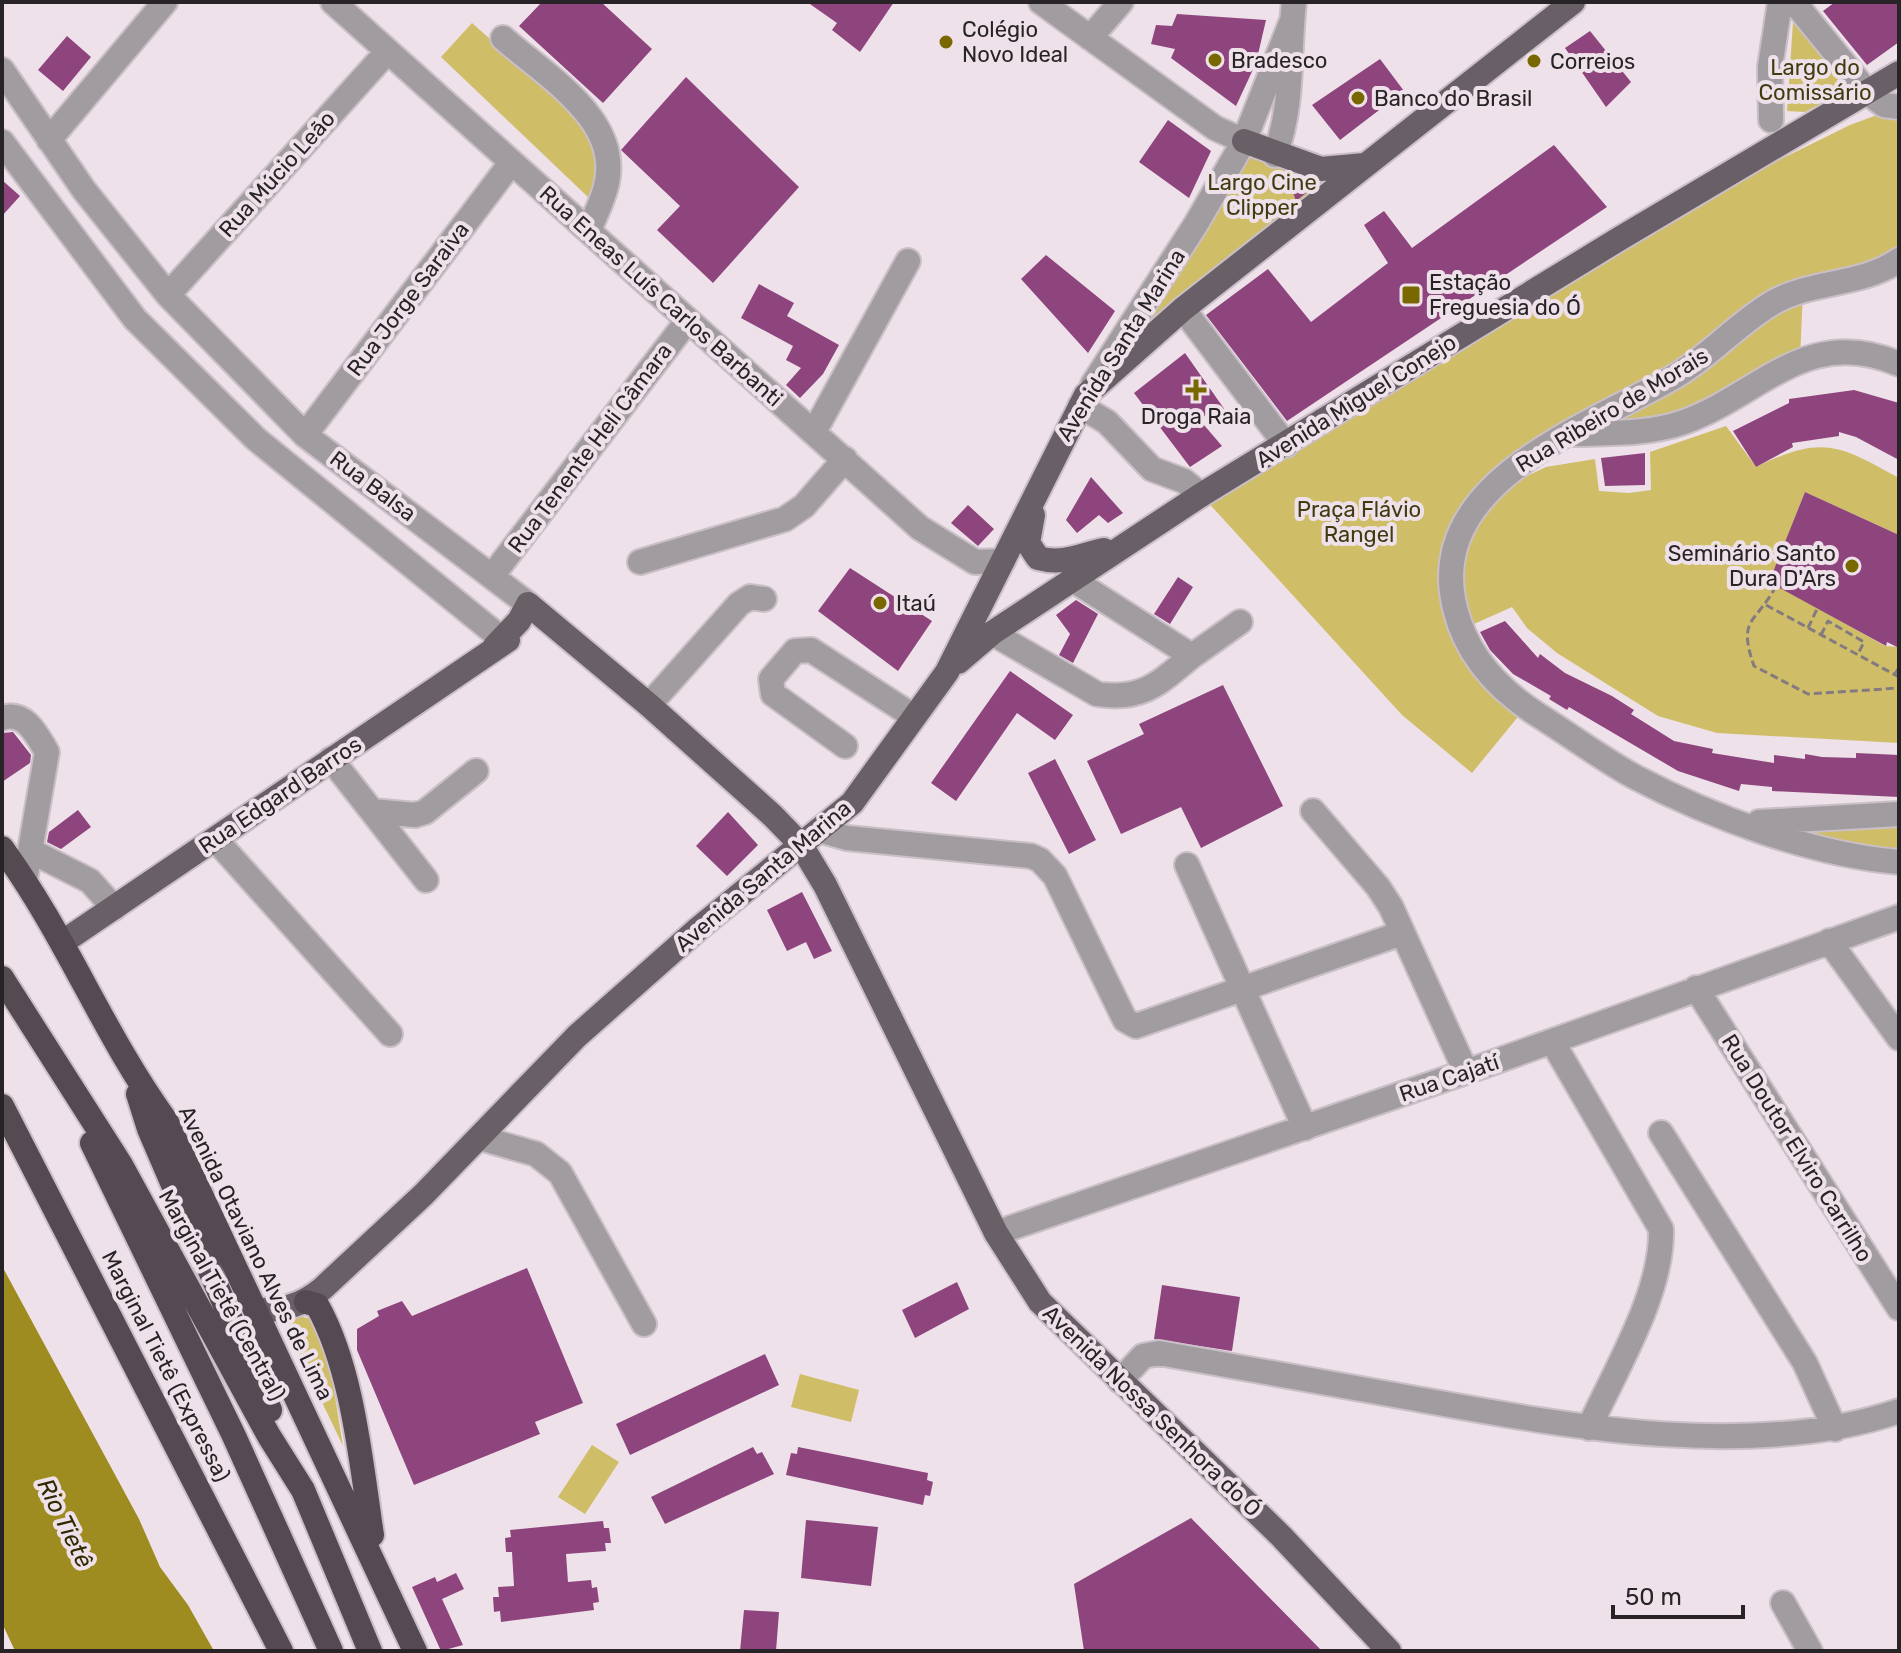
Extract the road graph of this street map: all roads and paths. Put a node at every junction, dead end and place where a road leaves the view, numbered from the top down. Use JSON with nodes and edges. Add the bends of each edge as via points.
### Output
{"nodes":[{"id":1,"x":165,"y":2,"type":"edge"},
{"id":2,"x":333,"y":2,"type":"edge"},
{"id":3,"x":1041,"y":2,"type":"edge"},
{"id":4,"x":1121,"y":2,"type":"edge"},
{"id":5,"x":1573,"y":2,"type":"edge"},
{"id":6,"x":1780,"y":2,"type":"edge"},
{"id":7,"x":1794,"y":2,"type":"edge"},
{"id":8,"x":1295,"y":9,"type":"edge"},
{"id":9,"x":503,"y":38,"type":"dead end"},
{"id":10,"x":1090,"y":38,"type":"junction"},
{"id":11,"x":387,"y":52,"type":"junction"},
{"id":12,"x":2,"y":70,"type":"edge"},
{"id":13,"x":1899,"y":73,"type":"edge"},
{"id":14,"x":1868,"y":93,"type":"junction"},
{"id":15,"x":1899,"y":107,"type":"edge"},
{"id":16,"x":1771,"y":120,"type":"dead end"},
{"id":17,"x":49,"y":140,"type":"junction"},
{"id":18,"x":1244,"y":141,"type":"junction"},
{"id":19,"x":2,"y":142,"type":"edge"},
{"id":20,"x":1275,"y":155,"type":"junction"},
{"id":21,"x":511,"y":163,"type":"junction"},
{"id":22,"x":1365,"y":165,"type":"junction"},
{"id":23,"x":589,"y":231,"type":"junction"},
{"id":24,"x":1899,"y":260,"type":"edge"},
{"id":25,"x":908,"y":261,"type":"dead end"},
{"id":26,"x":168,"y":295,"type":"junction"},
{"id":27,"x":1183,"y":309,"type":"junction"},
{"id":28,"x":688,"y":320,"type":"junction"},
{"id":29,"x":1899,"y":364,"type":"edge"},
{"id":30,"x":1083,"y":400,"type":"junction"},
{"id":31,"x":814,"y":432,"type":"junction"},
{"id":32,"x":305,"y":435,"type":"junction"},
{"id":33,"x":1568,"y":435,"type":"junction"},
{"id":34,"x":1286,"y":445,"type":"junction"},
{"id":35,"x":845,"y":459,"type":"junction"},
{"id":36,"x":1033,"y":494,"type":"junction"},
{"id":37,"x":1201,"y":495,"type":"junction"},
{"id":38,"x":1117,"y":550,"type":"junction"},
{"id":39,"x":1003,"y":561,"type":"junction"},
{"id":40,"x":640,"y":562,"type":"dead end"},
{"id":41,"x":492,"y":576,"type":"junction"},
{"id":42,"x":1073,"y":580,"type":"junction"},
{"id":43,"x":1776,"y":586,"type":"dead end"},
{"id":44,"x":764,"y":599,"type":"dead end"},
{"id":45,"x":528,"y":604,"type":"junction"},
{"id":46,"x":1766,"y":605,"type":"junction"},
{"id":47,"x":1817,"y":609,"type":"dead end"},
{"id":48,"x":550,"y":621,"type":"junction"},
{"id":49,"x":1240,"y":622,"type":"dead end"},
{"id":50,"x":1808,"y":628,"type":"junction"},
{"id":51,"x":992,"y":633,"type":"junction"},
{"id":52,"x":1821,"y":635,"type":"junction"},
{"id":53,"x":499,"y":643,"type":"junction"},
{"id":54,"x":1858,"y":654,"type":"junction"},
{"id":55,"x":1192,"y":656,"type":"junction"},
{"id":56,"x":1899,"y":668,"type":"edge"},
{"id":57,"x":947,"y":672,"type":"junction"},
{"id":58,"x":1897,"y":676,"type":"edge"},
{"id":59,"x":1899,"y":688,"type":"edge"},
{"id":60,"x":649,"y":705,"type":"junction"},
{"id":61,"x":913,"y":716,"type":"junction"},
{"id":62,"x":2,"y":718,"type":"edge"},
{"id":63,"x":845,"y":746,"type":"dead end"},
{"id":64,"x":331,"y":759,"type":"junction"},
{"id":65,"x":476,"y":771,"type":"dead end"},
{"id":66,"x":372,"y":811,"type":"junction"},
{"id":67,"x":1313,"y":811,"type":"dead end"},
{"id":68,"x":1899,"y":814,"type":"edge"},
{"id":69,"x":1745,"y":823,"type":"junction"},
{"id":70,"x":810,"y":838,"type":"junction"},
{"id":71,"x":215,"y":839,"type":"junction"},
{"id":72,"x":2,"y":848,"type":"edge"},
{"id":73,"x":31,"y":851,"type":"junction"},
{"id":74,"x":1899,"y":862,"type":"edge"},
{"id":75,"x":1187,"y":865,"type":"dead end"},
{"id":76,"x":25,"y":880,"type":"junction"},
{"id":77,"x":426,"y":880,"type":"dead end"},
{"id":78,"x":114,"y":908,"type":"junction"},
{"id":79,"x":1899,"y":917,"type":"edge"},
{"id":80,"x":1402,"y":933,"type":"junction"},
{"id":81,"x":1829,"y":941,"type":"junction"},
{"id":82,"x":63,"y":942,"type":"junction"},
{"id":83,"x":2,"y":978,"type":"edge"},
{"id":84,"x":1696,"y":988,"type":"junction"},
{"id":85,"x":1243,"y":989,"type":"junction"},
{"id":86,"x":36,"y":1030,"type":"junction"},
{"id":87,"x":390,"y":1034,"type":"dead end"},
{"id":88,"x":1899,"y":1038,"type":"edge"},
{"id":89,"x":1552,"y":1041,"type":"junction"},
{"id":90,"x":1466,"y":1072,"type":"junction"},
{"id":91,"x":133,"y":1076,"type":"junction"},
{"id":92,"x":2,"y":1106,"type":"edge"},
{"id":93,"x":1305,"y":1128,"type":"junction"},
{"id":94,"x":1661,"y":1133,"type":"dead end"},
{"id":95,"x":480,"y":1138,"type":"junction"},
{"id":96,"x":996,"y":1233,"type":"junction"},
{"id":97,"x":306,"y":1302,"type":"junction"},
{"id":98,"x":1899,"y":1308,"type":"edge"},
{"id":99,"x":255,"y":1310,"type":"junction"},
{"id":100,"x":644,"y":1324,"type":"dead end"},
{"id":101,"x":1120,"y":1381,"type":"junction"},
{"id":102,"x":1899,"y":1411,"type":"edge"},
{"id":103,"x":1589,"y":1428,"type":"junction"},
{"id":104,"x":1835,"y":1429,"type":"junction"},
{"id":105,"x":303,"y":1490,"type":"junction"},
{"id":106,"x":376,"y":1561,"type":"junction"},
{"id":107,"x":1783,"y":1603,"type":"dead end"},
{"id":108,"x":281,"y":1651,"type":"edge"},
{"id":109,"x":331,"y":1651,"type":"edge"},
{"id":110,"x":370,"y":1651,"type":"edge"},
{"id":111,"x":415,"y":1651,"type":"edge"},
{"id":112,"x":1389,"y":1651,"type":"edge"},
{"id":113,"x":1810,"y":1651,"type":"edge"}],
"edges":[{"from":1,"to":17,"type":"street"},
{"from":2,"to":11,"type":"street","name":"Rua Eneas Luís Carlos Barbanti"},
{"from":3,"to":10,"type":"street"},
{"from":4,"to":10,"type":"street"},
{"from":5,"to":22,"type":"main road"},
{"from":6,"to":16,"type":"street","via":[[1770,67]]},
{"from":7,"to":14,"type":"street"},
{"from":8,"to":18,"type":"street","name":"Avenida Santa Marina"},
{"from":8,"to":20,"type":"street","name":"Avenida Santa Marina","via":[[1291,95]]},
{"from":9,"to":23,"type":"street","via":[[592,117],[603,136],[606,189]]},
{"from":10,"to":18,"type":"street","via":[[1215,128]]},
{"from":11,"to":21,"type":"street","name":"Rua Eneas Luís Carlos Barbanti"},
{"from":11,"to":26,"type":"street","name":"Rua Múcio Leão"},
{"from":12,"to":17,"type":"street","name":"Rua Balsa"},
{"from":13,"to":14,"type":"main road","name":"Avenida Miguel Conejo"},
{"from":14,"to":15,"type":"street","via":[[1884,105]]},
{"from":14,"to":34,"type":"main road","name":"Avenida Miguel Conejo"},
{"from":17,"to":26,"type":"street","name":"Rua Balsa"},
{"from":18,"to":20,"type":"main road"},
{"from":18,"to":30,"type":"street","name":"Avenida Santa Marina"},
{"from":19,"to":53,"type":"street","name":"Rua Balsa","via":[[135,319],[256,439]]},
{"from":20,"to":22,"type":"main road","via":[[1321,169]]},
{"from":21,"to":23,"type":"street","name":"Rua Eneas Luís Carlos Barbanti"},
{"from":21,"to":32,"type":"street","name":"Rua Jorge Saraiva"},
{"from":22,"to":27,"type":"main road"},
{"from":23,"to":28,"type":"street","name":"Rua Eneas Luís Carlos Barbanti"},
{"from":24,"to":33,"type":"street","name":"Rua Ribeiro de Morais","via":[[1864,278],[1775,302],[1680,373]]},
{"from":25,"to":31,"type":"street"},
{"from":26,"to":32,"type":"street","name":"Rua Balsa"},
{"from":27,"to":30,"type":"main road"},
{"from":27,"to":34,"type":"street"},
{"from":28,"to":31,"type":"street","name":"Rua Eneas Luís Carlos Barbanti"},
{"from":28,"to":41,"type":"street","name":"Rua Tenente Heli Câmara"},
{"from":29,"to":33,"type":"street","via":[[1884,357],[1844,354],[1800,359],[1683,423]]},
{"from":30,"to":36,"type":"main road","name":"Avenida Santa Marina"},
{"from":30,"to":37,"type":"street","via":[[1152,469],[1184,481]]},
{"from":31,"to":35,"type":"street","name":"Rua Eneas Luís Carlos Barbanti"},
{"from":32,"to":41,"type":"street","name":"Rua Balsa"},
{"from":33,"to":69,"type":"street","name":"Rua Ribeiro de Morais","via":[[1524,460],[1492,486],[1471,513],[1457,538],[1450,568],[1459,625],[1476,658],[1526,707],[1634,777]]},
{"from":34,"to":37,"type":"main road","name":"Avenida Miguel Conejo"},
{"from":35,"to":39,"type":"street","name":"Rua Eneas Luís Carlos Barbanti","via":[[949,548],[975,562]]},
{"from":35,"to":40,"type":"street","via":[[804,506],[785,519]]},
{"from":36,"to":38,"type":"main road","via":[[1037,507],[1028,543],[1038,558],[1058,561]]},
{"from":36,"to":39,"type":"main road","name":"Avenida Santa Marina"},
{"from":37,"to":38,"type":"main road","name":"Avenida Miguel Conejo"},
{"from":38,"to":42,"type":"main road","name":"Avenida Miguel Conejo"},
{"from":39,"to":57,"type":"main road","name":"Avenida Santa Marina"},
{"from":41,"to":45,"type":"street","name":"Rua Balsa"},
{"from":42,"to":51,"type":"main road","name":"Avenida Miguel Conejo"},
{"from":42,"to":55,"type":"street"},
{"from":43,"to":46,"type":"path"},
{"from":44,"to":60,"type":"street","via":[[750,597],[739,604]]},
{"from":45,"to":48,"type":"main road","name":"Rua Balsa"},
{"from":45,"to":53,"type":"main road","name":"Rua Edgard Barros"},
{"from":46,"to":50,"type":"path"},
{"from":46,"to":59,"type":"path","via":[[1750,619],[1745,640],[1754,666],[1808,694]]},
{"from":47,"to":50,"type":"path"},
{"from":48,"to":53,"type":"main road","name":"Rua Edgard Barros"},
{"from":48,"to":60,"type":"main road","name":"Rua Balsa"},
{"from":49,"to":55,"type":"street"},
{"from":50,"to":52,"type":"path"},
{"from":51,"to":55,"type":"street","via":[[1097,694],[1133,695]]},
{"from":51,"to":57,"type":"main road","name":"Avenida Miguel Conejo"},
{"from":52,"to":54,"type":"path"},
{"from":52,"to":54,"type":"path","via":[[1828,621],[1848,629],[1864,642]]},
{"from":53,"to":64,"type":"main road","name":"Rua Edgard Barros"},
{"from":54,"to":58,"type":"path"},
{"from":56,"to":58,"type":"path"},
{"from":57,"to":61,"type":"main road","name":"Avenida Santa Marina"},
{"from":60,"to":70,"type":"main road","name":"Rua Balsa"},
{"from":61,"to":63,"type":"street","via":[[811,650],[795,651],[771,679],[773,694]]},
{"from":61,"to":70,"type":"main road","name":"Avenida Santa Marina","via":[[852,803]]},
{"from":62,"to":73,"type":"street","via":[[24,720],[47,752]]},
{"from":64,"to":66,"type":"street"},
{"from":64,"to":71,"type":"main road","name":"Rua Edgard Barros"},
{"from":65,"to":66,"type":"street","via":[[425,812]]},
{"from":66,"to":77,"type":"street"},
{"from":67,"to":80,"type":"street","via":[[1378,887]]},
{"from":68,"to":69,"type":"street"},
{"from":69,"to":74,"type":"street","name":"Rua Ribeiro de Morais","via":[[1827,850]]},
{"from":70,"to":85,"type":"street","via":[[1040,860],[1055,876],[1131,1025],[1145,1026]]},
{"from":70,"to":95,"type":"main road","name":"Avenida Santa Marina","via":[[577,1036]]},
{"from":70,"to":96,"type":"main road","name":"Avenida Nossa Senhora do Ó","via":[[825,885]]},
{"from":71,"to":78,"type":"main road","name":"Rua Edgard Barros"},
{"from":71,"to":87,"type":"street"},
{"from":72,"to":76,"type":"highway","name":"Avenida Otaviano Alves de Lima"},
{"from":73,"to":76,"type":"street"},
{"from":73,"to":78,"type":"street","via":[[90,881]]},
{"from":75,"to":85,"type":"street"},
{"from":76,"to":82,"type":"highway","name":"Avenida Otaviano Alves de Lima"},
{"from":78,"to":82,"type":"main road","name":"Rua Edgard Barros"},
{"from":79,"to":81,"type":"street","name":"Rua Cajatí"},
{"from":80,"to":85,"type":"street"},
{"from":80,"to":90,"type":"street"},
{"from":81,"to":84,"type":"street","name":"Rua Cajatí"},
{"from":81,"to":88,"type":"street"},
{"from":82,"to":91,"type":"highway","name":"Avenida Otaviano Alves de Lima"},
{"from":83,"to":86,"type":"highway","name":"Marginal Tietê (Central)"},
{"from":84,"to":89,"type":"street","name":"Rua Cajatí"},
{"from":84,"to":98,"type":"street","name":"Rua Doutor Elviro Carrilho"},
{"from":85,"to":93,"type":"street"},
{"from":86,"to":105,"type":"highway","name":"Marginal Tietê (Central)","via":[[121,1165]]},
{"from":86,"to":109,"type":"highway","via":[[234,1436]]},
{"from":89,"to":90,"type":"street","name":"Rua Cajatí"},
{"from":89,"to":103,"type":"street","via":[[1661,1229],[1661,1256],[1638,1321]]},
{"from":90,"to":93,"type":"street","name":"Rua Cajatí"},
{"from":91,"to":99,"type":"highway","name":"Avenida Otaviano Alves de Lima","via":[[167,1122]]},
{"from":91,"to":105,"type":"highway","via":[[149,1129]]},
{"from":92,"to":108,"type":"highway","name":"Marginal Tietê (Expressa)"},
{"from":93,"to":96,"type":"street","name":"Rua Cajatí"},
{"from":94,"to":104,"type":"street","via":[[1805,1363]]},
{"from":95,"to":97,"type":"main road","name":"Avenida Santa Marina"},
{"from":95,"to":100,"type":"street","via":[[536,1154],[560,1173]]},
{"from":96,"to":101,"type":"main road","name":"Avenida Nossa Senhora do Ó","via":[[1040,1302]]},
{"from":97,"to":99,"type":"main road"},
{"from":97,"to":106,"type":"highway","via":[[317,1305],[335,1343]]},
{"from":99,"to":106,"type":"highway","name":"Avenida Otaviano Alves de Lima"},
{"from":101,"to":103,"type":"street","via":[[1143,1356],[1159,1353]]},
{"from":101,"to":112,"type":"main road","name":"Avenida Nossa Senhora do Ó","via":[[1281,1536]]},
{"from":102,"to":104,"type":"street"},
{"from":103,"to":104,"type":"street","via":[[1717,1435]]},
{"from":105,"to":110,"type":"highway","name":"Marginal Tietê (Central)"},
{"from":106,"to":111,"type":"highway","name":"Avenida Otaviano Alves de Lima"},
{"from":107,"to":113,"type":"street"}]}
